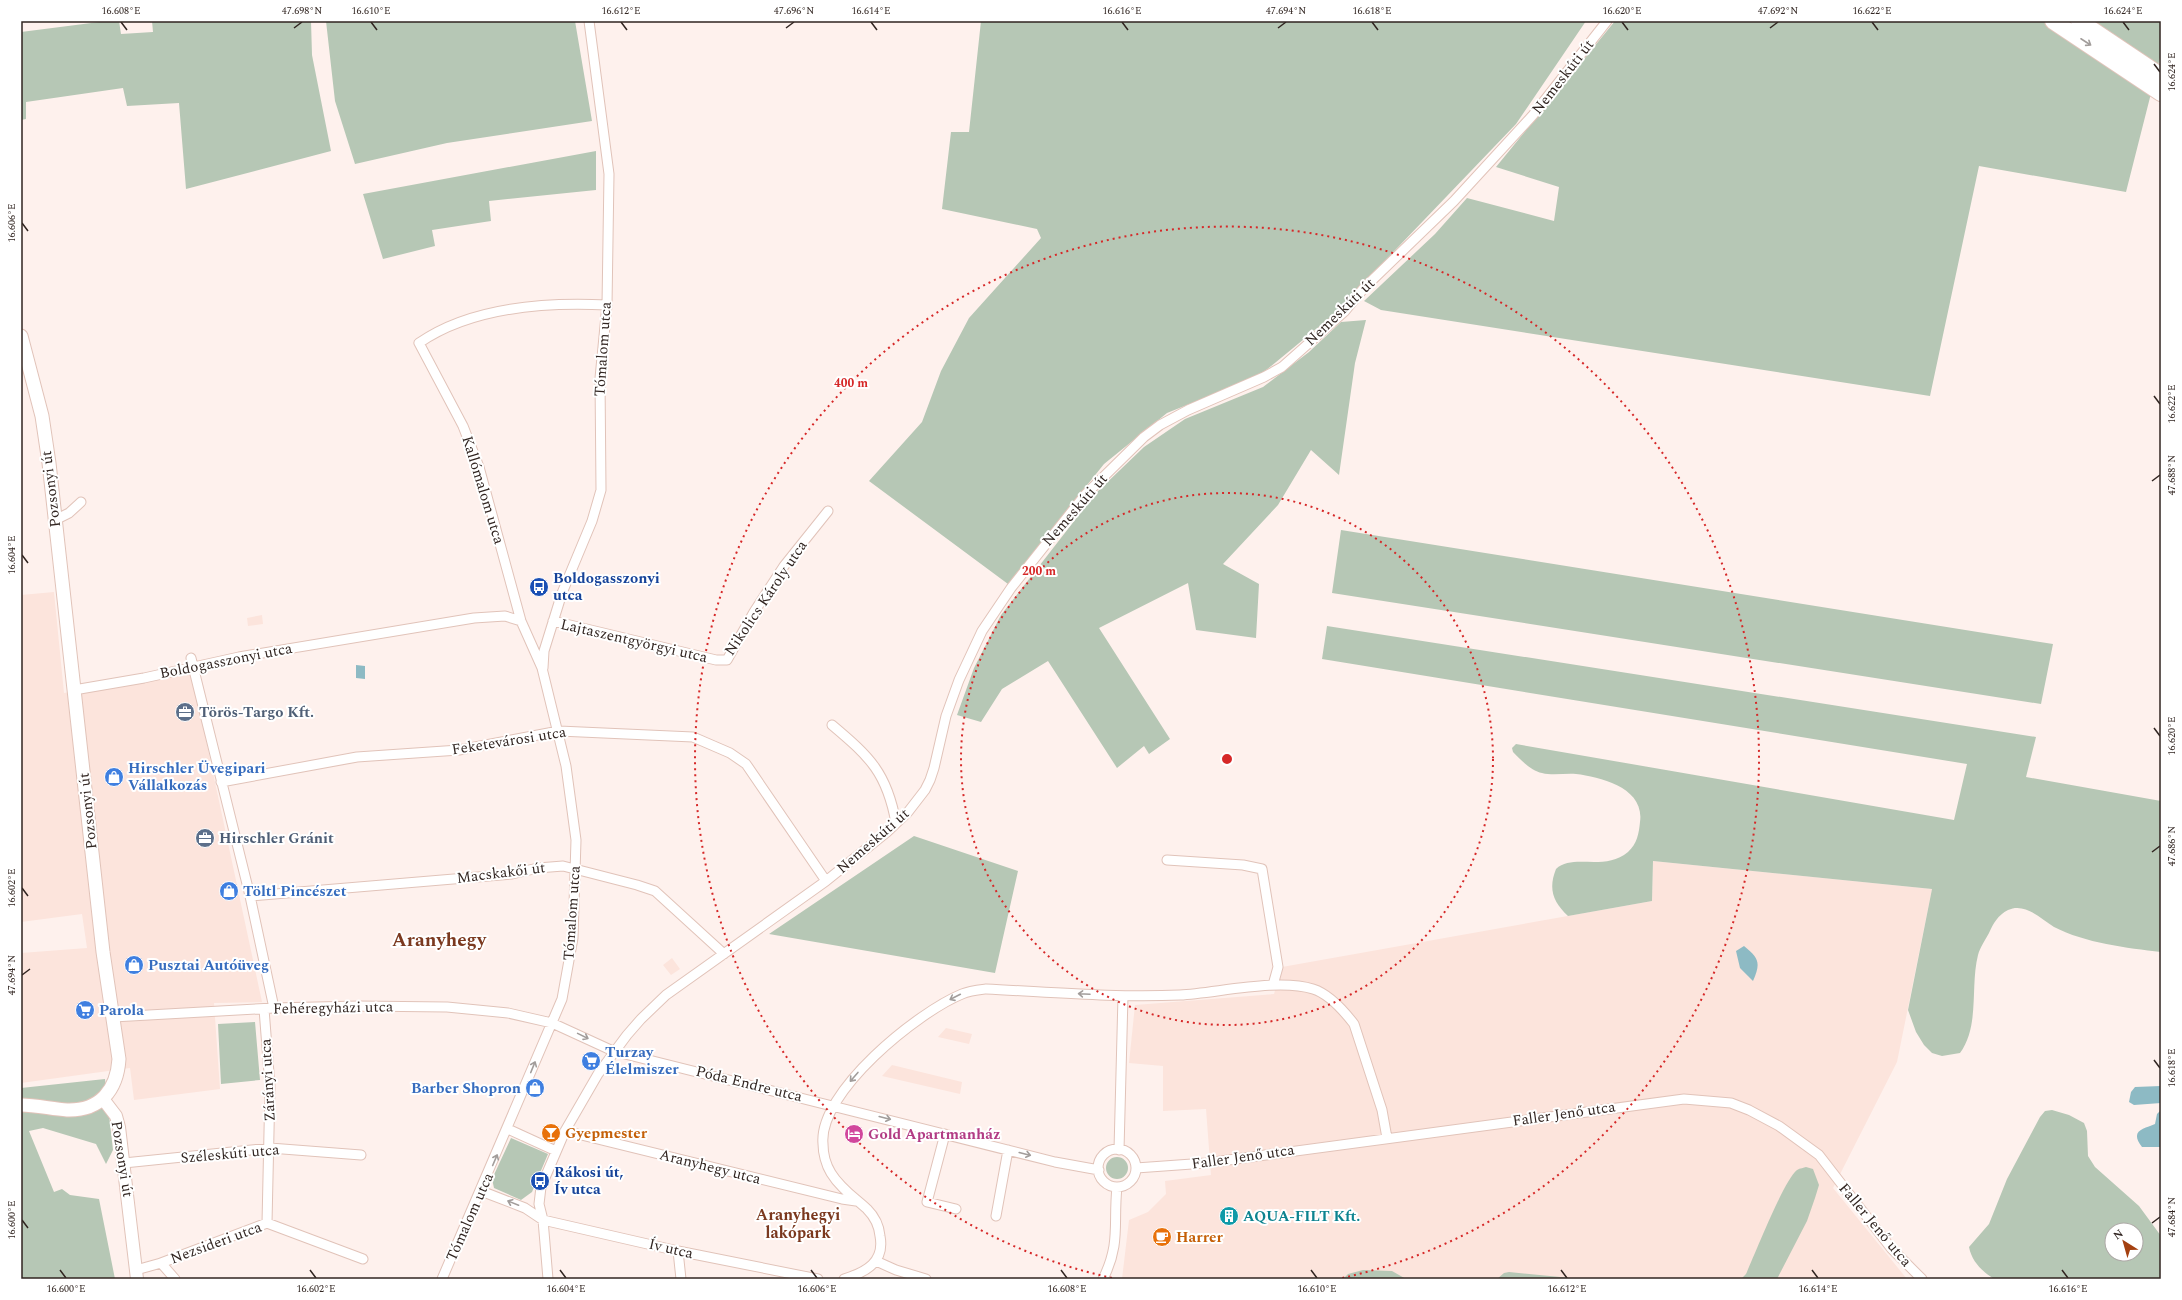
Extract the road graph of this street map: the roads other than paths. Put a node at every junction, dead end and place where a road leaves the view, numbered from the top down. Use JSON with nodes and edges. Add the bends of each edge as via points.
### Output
{"nodes":[{"id":1,"x":589,"y":21,"type":"edge"},
{"id":2,"x":1607,"y":21,"type":"edge"},
{"id":3,"x":2053,"y":21,"type":"edge"},
{"id":4,"x":2079,"y":21,"type":"edge"},
{"id":5,"x":2161,"y":76,"type":"edge"},
{"id":6,"x":2161,"y":93,"type":"edge"},
{"id":7,"x":607,"y":305,"type":"junction"},
{"id":8,"x":21,"y":336,"type":"edge"},
{"id":9,"x":81,"y":502,"type":"dead end"},
{"id":10,"x":828,"y":511,"type":"dead end"},
{"id":11,"x":55,"y":520,"type":"junction"},
{"id":12,"x":553,"y":621,"type":"junction"},
{"id":13,"x":521,"y":622,"type":"junction"},
{"id":14,"x":716,"y":660,"type":"joint"},
{"id":15,"x":192,"y":662,"type":"junction"},
{"id":16,"x":542,"y":668,"type":"junction"},
{"id":17,"x":74,"y":690,"type":"junction"},
{"id":18,"x":832,"y":725,"type":"dead end"},
{"id":19,"x":559,"y":731,"type":"junction"},
{"id":20,"x":222,"y":782,"type":"junction"},
{"id":21,"x":896,"y":823,"type":"junction"},
{"id":22,"x":1167,"y":860,"type":"dead end"},
{"id":23,"x":576,"y":868,"type":"junction"},
{"id":24,"x":826,"y":881,"type":"junction"},
{"id":25,"x":250,"y":896,"type":"junction"},
{"id":26,"x":724,"y":954,"type":"junction"},
{"id":27,"x":1273,"y":985,"type":"junction"},
{"id":28,"x":1123,"y":996,"type":"junction"},
{"id":29,"x":274,"y":1008,"type":"junction"},
{"id":30,"x":264,"y":1009,"type":"junction"},
{"id":31,"x":113,"y":1017,"type":"junction"},
{"id":32,"x":552,"y":1022,"type":"junction"},
{"id":33,"x":613,"y":1051,"type":"junction"},
{"id":34,"x":103,"y":1099,"type":"junction"},
{"id":35,"x":21,"y":1105,"type":"edge"},
{"id":36,"x":834,"y":1105,"type":"junction"},
{"id":37,"x":508,"y":1129,"type":"junction"},
{"id":38,"x":565,"y":1131,"type":"junction"},
{"id":39,"x":944,"y":1134,"type":"junction"},
{"id":40,"x":1387,"y":1138,"type":"junction"},
{"id":41,"x":270,"y":1148,"type":"junction"},
{"id":42,"x":1008,"y":1150,"type":"junction"},
{"id":43,"x":1119,"y":1150,"type":"junction"},
{"id":44,"x":556,"y":1151,"type":"junction"},
{"id":45,"x":361,"y":1155,"type":"dead end"},
{"id":46,"x":124,"y":1163,"type":"junction"},
{"id":47,"x":1136,"y":1168,"type":"junction"},
{"id":48,"x":1099,"y":1170,"type":"junction"},
{"id":49,"x":1117,"y":1187,"type":"junction"},
{"id":50,"x":481,"y":1191,"type":"junction"},
{"id":51,"x":856,"y":1200,"type":"junction"},
{"id":52,"x":956,"y":1209,"type":"dead end"},
{"id":53,"x":996,"y":1216,"type":"dead end"},
{"id":54,"x":543,"y":1220,"type":"junction"},
{"id":55,"x":267,"y":1224,"type":"junction"},
{"id":56,"x":678,"y":1251,"type":"junction"},
{"id":57,"x":363,"y":1259,"type":"dead end"},
{"id":58,"x":876,"y":1261,"type":"junction"},
{"id":59,"x":161,"y":1263,"type":"junction"},
{"id":60,"x":136,"y":1275,"type":"edge"},
{"id":61,"x":799,"y":1277,"type":"edge"},
{"id":62,"x":175,"y":1279,"type":"edge"},
{"id":63,"x":442,"y":1279,"type":"edge"},
{"id":64,"x":548,"y":1279,"type":"edge"},
{"id":65,"x":681,"y":1279,"type":"edge"},
{"id":66,"x":818,"y":1279,"type":"edge"},
{"id":67,"x":844,"y":1279,"type":"edge"},
{"id":68,"x":926,"y":1279,"type":"edge"},
{"id":69,"x":1102,"y":1279,"type":"edge"},
{"id":70,"x":1922,"y":1279,"type":"edge"}],
"edges":[{"from":1,"to":7,"type":"street","name":"Tómalom utca","via":[[609,174]]},
{"from":2,"to":21,"type":"street","name":"Nemeskúti út","via":[[1533,115],[1454,201],[1364,288],[1344,312],[1282,367],[1160,425],[1085,495],[1011,588],[982,632],[951,702],[930,780],[917,802]]},
{"from":3,"to":6,"type":"highway","one_way":true},
{"from":4,"to":5,"type":"highway"},
{"from":7,"to":12,"type":"street","name":"Tómalom utca","via":[[600,378],[601,490],[592,521]]},
{"from":7,"to":13,"type":"street","name":"Kallómalom utca","via":[[554,303],[482,316],[446,327],[419,342],[463,426],[479,467]]},
{"from":8,"to":11,"type":"main road","name":"Pozsonyi út","via":[[42,416]]},
{"from":9,"to":11,"type":"street"},
{"from":10,"to":14,"type":"street","name":"Nikolics Károly utca","via":[[784,566],[727,660]]},
{"from":11,"to":17,"type":"main road","name":"Pozsonyi út"},
{"from":12,"to":14,"type":"street","name":"Lajtaszentgyörgyi utca"},
{"from":12,"to":16,"type":"street","name":"Tómalom utca"},
{"from":13,"to":15,"type":"street","name":"Boldogasszonyi utca","via":[[493,615]]},
{"from":13,"to":16,"type":"street","name":"Tómalom utca"},
{"from":15,"to":17,"type":"street","name":"Boldogasszonyi utca","via":[[144,678]]},
{"from":15,"to":20,"type":"street"},
{"from":16,"to":19,"type":"street","name":"Tómalom utca"},
{"from":17,"to":31,"type":"main road","name":"Pozsonyi út","via":[[103,952]]},
{"from":18,"to":21,"type":"street","via":[[864,753],[879,772],[889,791]]},
{"from":19,"to":20,"type":"street","name":"Feketevárosi utca","via":[[459,750],[357,757]]},
{"from":19,"to":23,"type":"street","name":"Tómalom utca","via":[[571,797]]},
{"from":19,"to":24,"type":"street","name":"Feketevárosi utca","via":[[693,737],[730,753],[746,764]]},
{"from":20,"to":25,"type":"street"},
{"from":21,"to":24,"type":"street","name":"Nemeskúti út"},
{"from":22,"to":27,"type":"street","via":[[1243,865],[1262,869],[1278,967]]},
{"from":23,"to":25,"type":"street","name":"Macskakői út","via":[[550,867],[512,874]]},
{"from":23,"to":26,"type":"street","name":"Macskakői út","via":[[655,891]]},
{"from":23,"to":32,"type":"street","name":"Tómalom utca","via":[[573,938],[562,999]]},
{"from":24,"to":26,"type":"street","name":"Nemeskúti út"},
{"from":25,"to":29,"type":"street"},
{"from":26,"to":33,"type":"street","name":"Nemeskúti út","via":[[666,995]]},
{"from":27,"to":28,"type":"street","via":[[1180,995]]},
{"from":27,"to":40,"type":"street","via":[[1313,989],[1326,997],[1354,1024],[1382,1110]]},
{"from":28,"to":36,"type":"street","one_way":true,"via":[[986,989],[963,993],[944,1002],[893,1040],[865,1065],[846,1086]]},
{"from":28,"to":43,"type":"street"},
{"from":29,"to":30,"type":"street","name":"Fehéregyházi utca"},
{"from":29,"to":32,"type":"street","name":"Fehéregyházi utca","via":[[447,1006],[508,1013]]},
{"from":30,"to":31,"type":"street","name":"Fehéregyházi utca"},
{"from":30,"to":41,"type":"street","name":"Zárányi utca","via":[[270,1086]]},
{"from":31,"to":34,"type":"main road","name":"Pozsonyi út","via":[[119,1059],[118,1072],[112,1088]]},
{"from":32,"to":33,"type":"street","name":"Póda Endre utca","one_way":true},
{"from":37,"to":32,"type":"street","name":"Tómalom utca","one_way":true},
{"from":33,"to":36,"type":"street","name":"Póda Endre utca"},
{"from":33,"to":38,"type":"street","name":"Nemeskúti út"},
{"from":34,"to":35,"type":"main road","via":[[77,1110]]},
{"from":34,"to":46,"type":"street","name":"Pozsonyi út","via":[[116,1116]]},
{"from":36,"to":39,"type":"street","one_way":true},
{"from":36,"to":51,"type":"street","via":[[825,1124],[822,1143],[830,1173]]},
{"from":37,"to":44,"type":"street"},
{"from":50,"to":37,"type":"street","name":"Tómalom utca","one_way":true},
{"from":38,"to":44,"type":"street","name":"Nemeskúti út"},
{"from":38,"to":51,"type":"street","name":"Aranyhegy utca","via":[[842,1199]]},
{"from":39,"to":42,"type":"street"},
{"from":39,"to":52,"type":"street","via":[[927,1202]]},
{"from":40,"to":47,"type":"street","name":"Faller Jenő utca","via":[[1201,1163]]},
{"from":40,"to":70,"type":"street","name":"Faller Jenő utca","via":[[1684,1098],[1731,1103],[1779,1126],[1819,1155],[1891,1248]]},
{"from":41,"to":45,"type":"street","name":"Széleskúti utca"},
{"from":41,"to":46,"type":"street","name":"Széleskúti utca"},
{"from":41,"to":55,"type":"street","name":"Zárányi utca"},
{"from":42,"to":48,"type":"street","one_way":true},
{"from":42,"to":53,"type":"street"},
{"from":43,"to":47,"type":"street","via":[[1129,1154]]},
{"from":43,"to":48,"type":"street","via":[[1104,1155]]},
{"from":44,"to":54,"type":"street","name":"Nemeskúti út","via":[[541,1187],[539,1204]]},
{"from":46,"to":60,"type":"street","name":"Pozsonyi út"},
{"from":47,"to":49,"type":"street","via":[[1132,1179]]},
{"from":48,"to":49,"type":"street","via":[[1107,1184]]},
{"from":49,"to":69,"type":"street","via":[[1116,1242],[1111,1262]]},
{"from":54,"to":50,"type":"street","one_way":true,"via":[[525,1208]]},
{"from":50,"to":63,"type":"street","name":"Tómalom utca"},
{"from":51,"to":58,"type":"street","via":[[878,1224],[881,1252]]},
{"from":54,"to":56,"type":"street","name":"Ív utca"},
{"from":54,"to":64,"type":"street","name":"Nemeskúti út"},
{"from":55,"to":57,"type":"street","name":"Nezsideri utca"},
{"from":55,"to":59,"type":"street","name":"Nezsideri utca"},
{"from":56,"to":61,"type":"street","name":"Ív utca"},
{"from":56,"to":65,"type":"street"},
{"from":58,"to":67,"type":"street","via":[[862,1273]]},
{"from":58,"to":68,"type":"street"},
{"from":59,"to":60,"type":"street","name":"Nezsideri utca"},
{"from":59,"to":62,"type":"street"},
{"from":61,"to":66,"type":"street","name":"Ív utca"}]}
